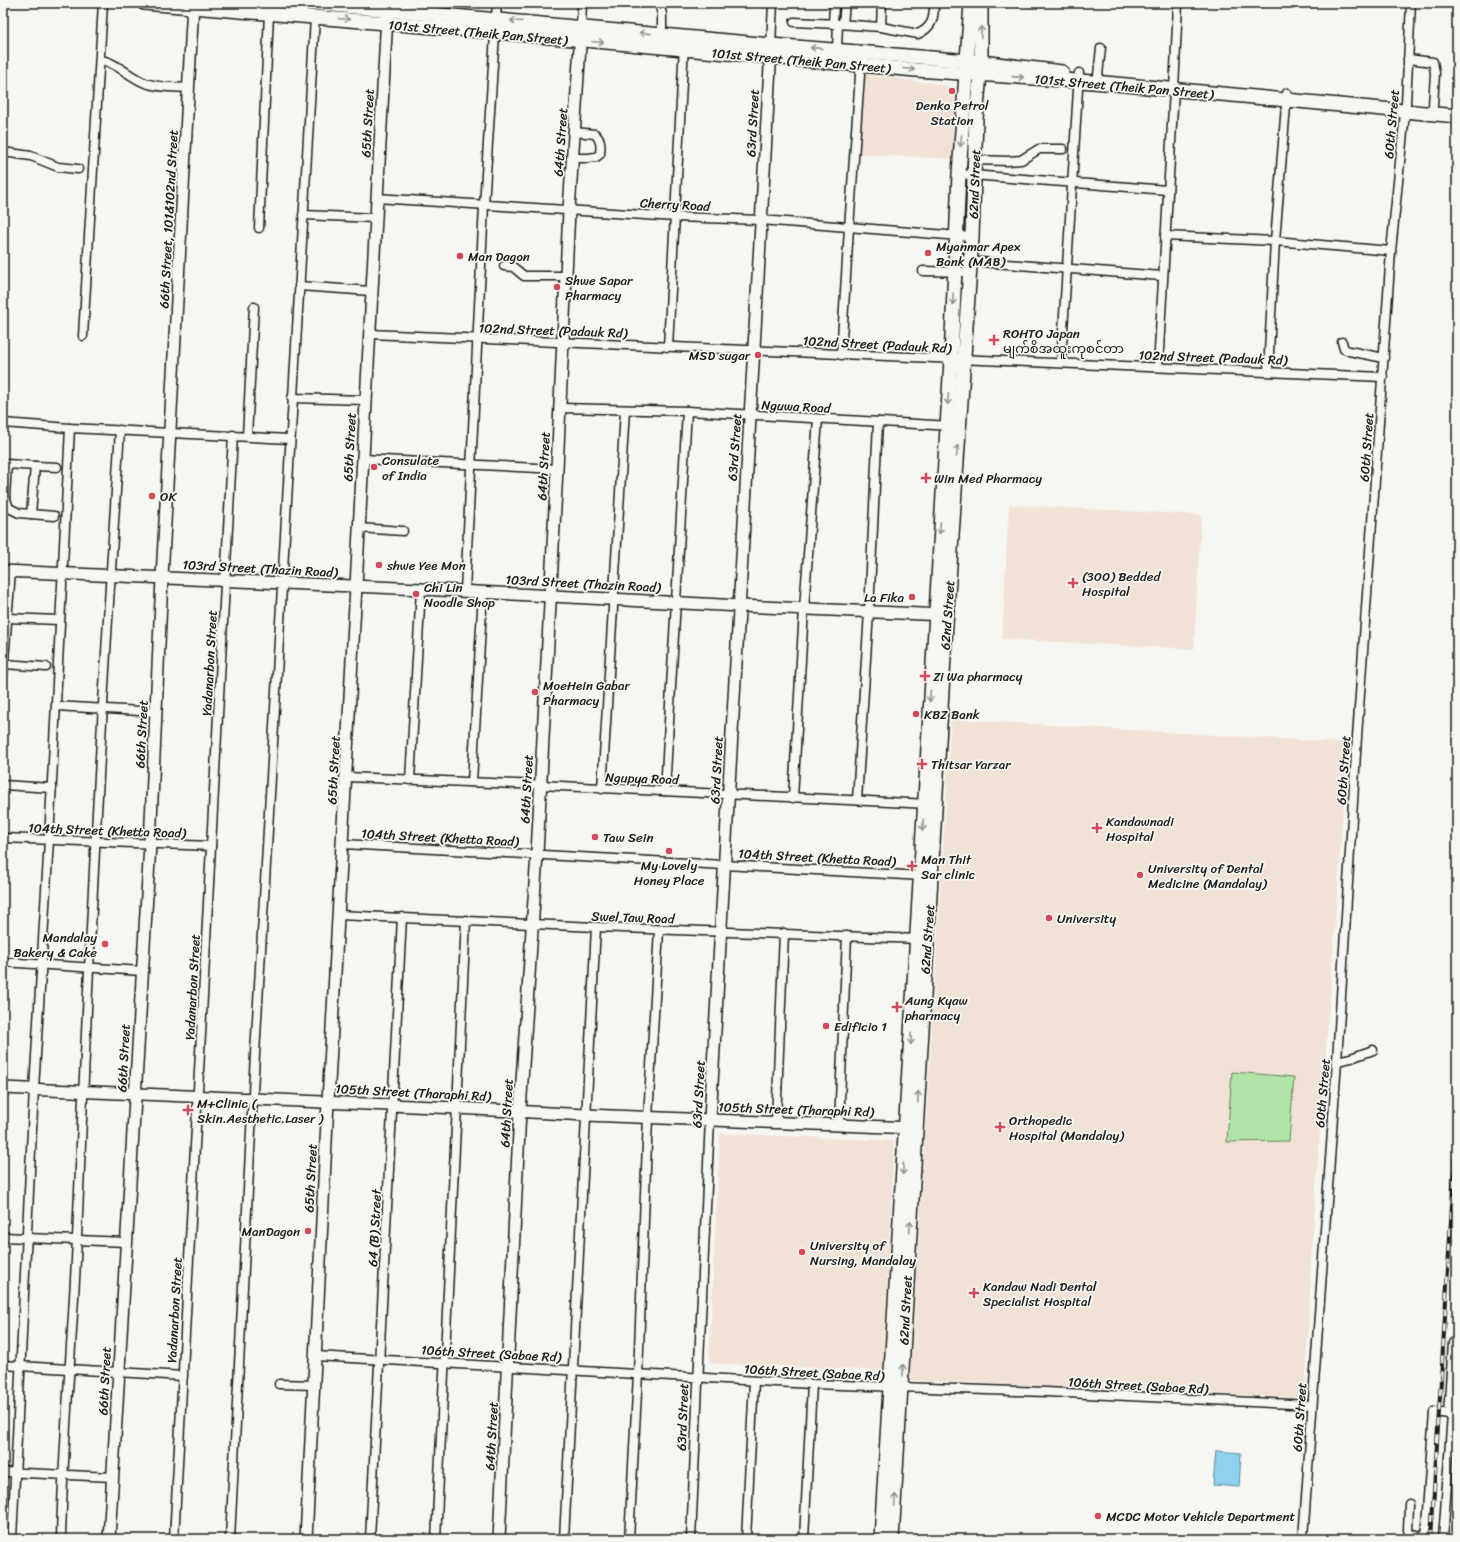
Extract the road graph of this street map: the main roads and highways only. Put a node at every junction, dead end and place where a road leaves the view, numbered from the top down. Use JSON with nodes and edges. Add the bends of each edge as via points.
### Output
{"nodes":[{"id":1,"x":144,"y":3,"type":"edge"},
{"id":2,"x":311,"y":3,"type":"edge"},
{"id":3,"x":971,"y":3,"type":"edge"},
{"id":4,"x":981,"y":3,"type":"edge"},
{"id":5,"x":193,"y":5,"type":"edge"},
{"id":6,"x":387,"y":6,"type":"edge"},
{"id":7,"x":496,"y":26,"type":"junction"},
{"id":8,"x":771,"y":51,"type":"junction"},
{"id":9,"x":967,"y":61,"type":"junction"},
{"id":10,"x":981,"y":62,"type":"junction"},
{"id":11,"x":973,"y":75,"type":"junction"},
{"id":12,"x":1078,"y":77,"type":"junction"},
{"id":13,"x":1174,"y":86,"type":"junction"},
{"id":14,"x":1405,"y":107,"type":"junction"},
{"id":15,"x":1454,"y":112,"type":"edge"},
{"id":16,"x":957,"y":360,"type":"junction"},
{"id":17,"x":896,"y":1387,"type":"junction"},
{"id":18,"x":881,"y":1539,"type":"edge"},
{"id":19,"x":892,"y":1539,"type":"edge"}],
"edges":[{"from":1,"to":5,"type":"main road","name":"101st Street (Theik Pan Street)"},
{"from":2,"to":6,"type":"main road","name":"101st Street (Theik Pan Street)"},
{"from":3,"to":9,"type":"main road","name":"62nd Street"},
{"from":10,"to":4,"type":"main road","name":"62nd Street","one_way":true},
{"from":5,"to":7,"type":"main road","name":"101st Street (Theik Pan Street)","one_way":true,"via":[[386,23]]},
{"from":6,"to":7,"type":"main road","name":"101st Street (Theik Pan Street)"},
{"from":7,"to":8,"type":"main road","name":"101st Street (Theik Pan Street)","one_way":true,"via":[[581,41],[684,49]]},
{"from":8,"to":7,"type":"main road","name":"101st Street (Theik Pan Street)","one_way":true,"via":[[684,36],[581,26]]},
{"from":9,"to":8,"type":"main road","name":"101st Street (Theik Pan Street)","one_way":true,"via":[[837,49]]},
{"from":8,"to":11,"type":"main road","name":"101st Street (Theik Pan Street)","one_way":true,"via":[[861,65]]},
{"from":9,"to":10,"type":"main road","name":"101st Street (Theik Pan Street)"},
{"from":9,"to":11,"type":"main road","name":"62nd Street"},
{"from":10,"to":11,"type":"main road","name":"62nd Street"},
{"from":10,"to":12,"type":"main road","name":"101st Street (Theik Pan Street)"},
{"from":11,"to":12,"type":"main road","name":"101st Street (Theik Pan Street)","one_way":true},
{"from":11,"to":16,"type":"main road","name":"62nd Street","via":[[975,175],[972,237]]},
{"from":11,"to":16,"type":"main road","name":"62nd Street","one_way":true,"via":[[959,174],[955,236]]},
{"from":12,"to":13,"type":"main road","name":"101st Street (Theik Pan Street)"},
{"from":12,"to":13,"type":"main road","name":"101st Street (Theik Pan Street)","via":[[1098,75]]},
{"from":13,"to":14,"type":"main road","name":"101st Street (Theik Pan Street)"},
{"from":14,"to":15,"type":"main road","name":"101st Street (Theik Pan Street)"},
{"from":14,"to":15,"type":"main road","name":"101st Street (Theik Pan Street)","via":[[1433,106]]},
{"from":16,"to":17,"type":"main road","name":"62nd Street","via":[[921,939],[908,1265]]},
{"from":17,"to":18,"type":"main road","name":"62nd Street"},
{"from":19,"to":17,"type":"main road","name":"62nd Street","one_way":true}]}
